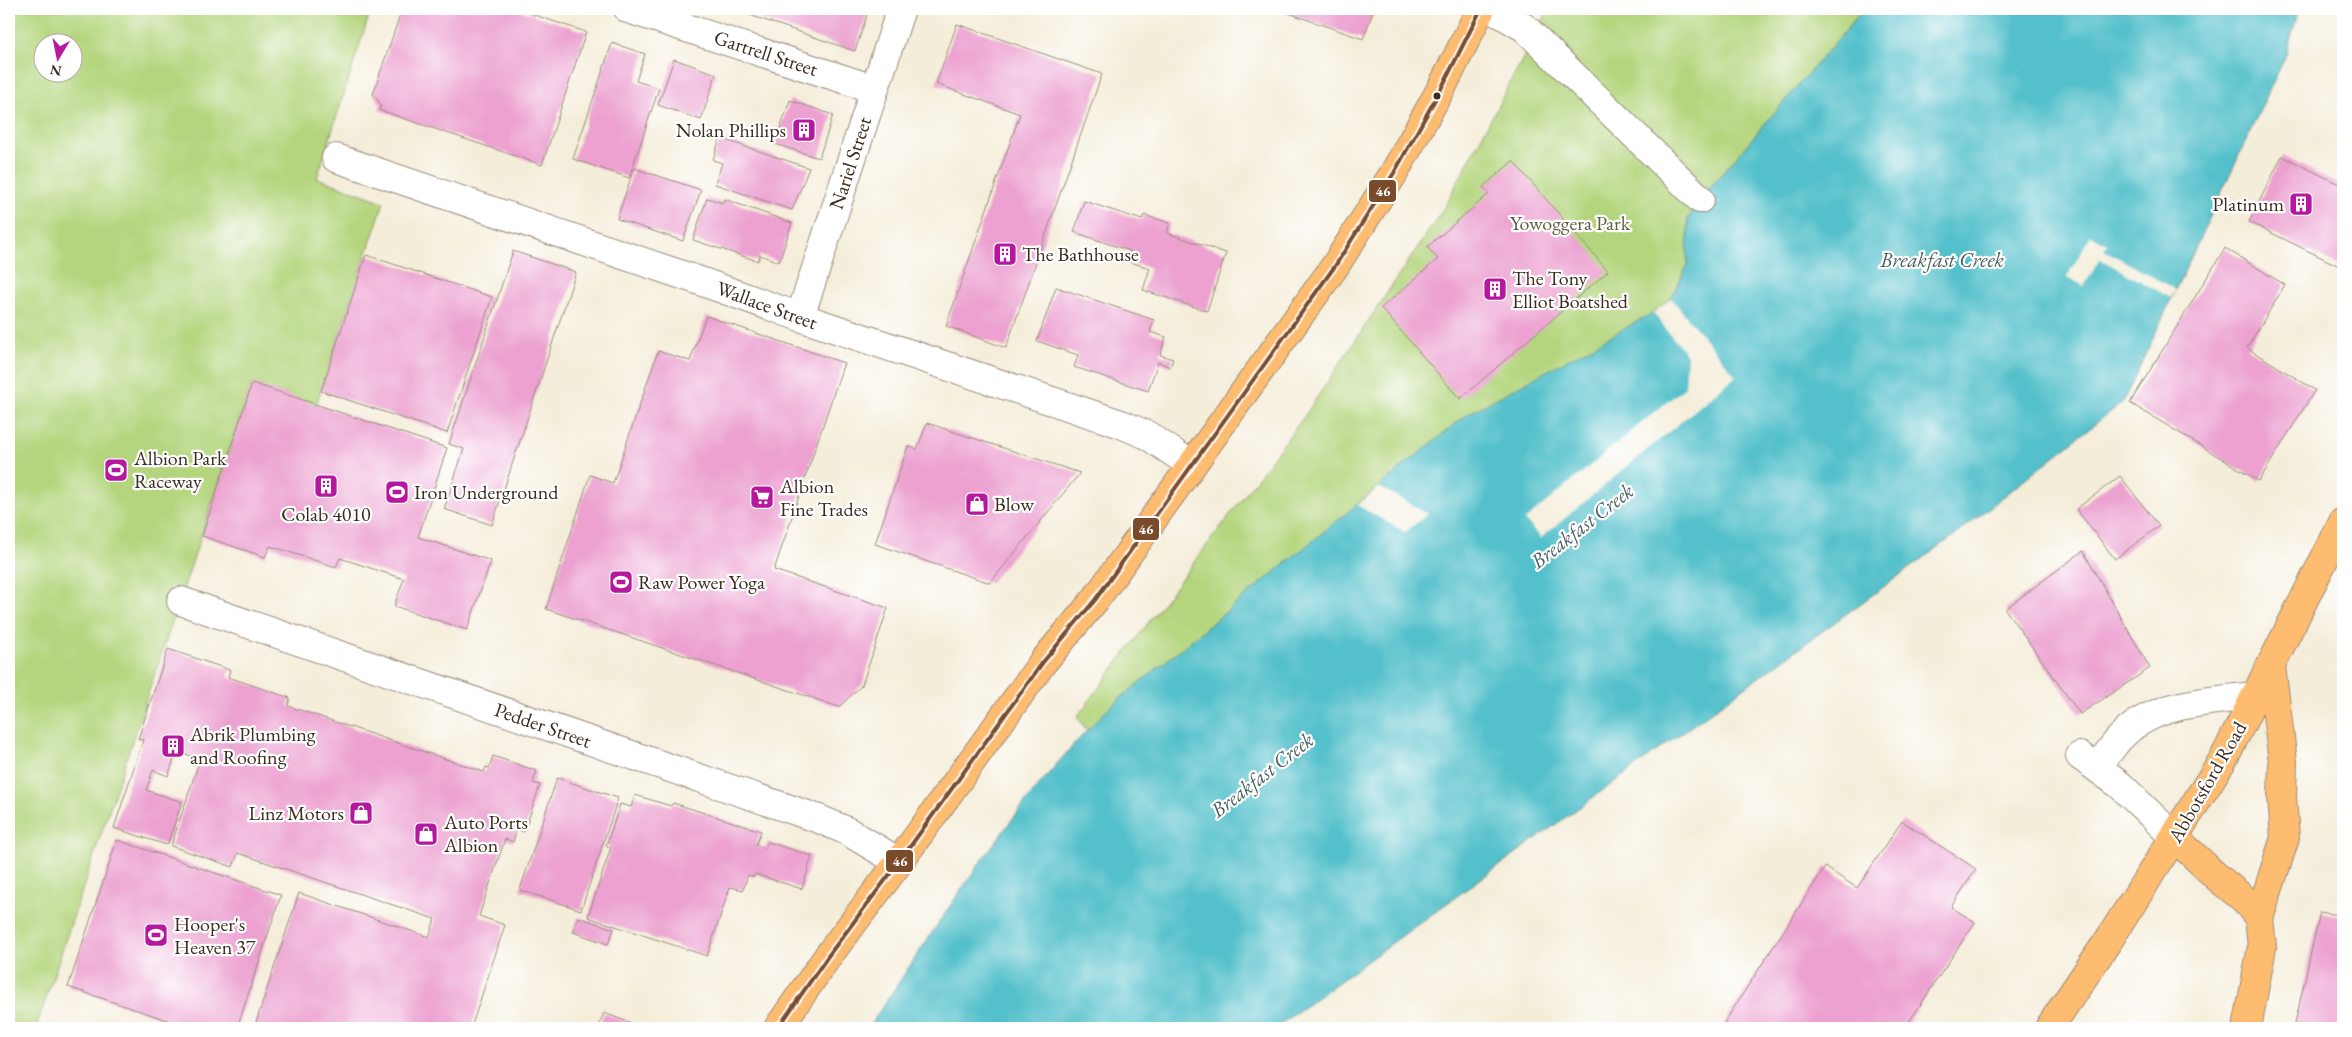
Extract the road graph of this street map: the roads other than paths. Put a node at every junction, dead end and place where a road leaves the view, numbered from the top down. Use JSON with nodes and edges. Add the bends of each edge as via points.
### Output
{"nodes":[{"id":1,"x":628,"y":9,"type":"edge"},
{"id":2,"x":902,"y":9,"type":"edge"},
{"id":3,"x":1480,"y":9,"type":"edge"},
{"id":4,"x":1493,"y":9,"type":"edge"},
{"id":5,"x":874,"y":89,"type":"junction"},
{"id":6,"x":336,"y":158,"type":"dead end"},
{"id":7,"x":1700,"y":199,"type":"dead end"},
{"id":8,"x":800,"y":317,"type":"junction"},
{"id":9,"x":1192,"y":466,"type":"junction"},
{"id":10,"x":2343,"y":522,"type":"edge"},
{"id":11,"x":182,"y":601,"type":"dead end"},
{"id":12,"x":2270,"y":666,"type":"junction"},
{"id":13,"x":2255,"y":696,"type":"junction"},
{"id":14,"x":2175,"y":838,"type":"junction"},
{"id":15,"x":899,"y":862,"type":"junction"},
{"id":16,"x":2259,"y":918,"type":"junction"},
{"id":17,"x":778,"y":1028,"type":"edge"},
{"id":18,"x":2049,"y":1028,"type":"edge"},
{"id":19,"x":2247,"y":1028,"type":"edge"}],
"edges":[{"from":1,"to":5,"type":"street","name":"Gartrell Street"},
{"from":2,"to":5,"type":"street","name":"Nariel Street"},
{"from":3,"to":9,"type":"main road","via":[[1442,87],[1340,259]]},
{"from":4,"to":7,"type":"street","via":[[1525,28]]},
{"from":5,"to":8,"type":"street","name":"Nariel Street"},
{"from":6,"to":8,"type":"street","name":"Wallace Street"},
{"from":8,"to":9,"type":"street","name":"Wallace Street","via":[[1121,424],[1147,435]]},
{"from":9,"to":15,"type":"main road","via":[[1095,600],[1043,662]]},
{"from":10,"to":12,"type":"main road","name":"Abbotsford Road"},
{"from":11,"to":15,"type":"street","name":"Pedder Street","via":[[819,819],[847,831]]},
{"from":12,"to":13,"type":"main road","name":"Abbotsford Road"},
{"from":12,"to":16,"type":"main road","via":[[2283,762],[2285,838]]},
{"from":13,"to":14,"type":"main road","name":"Abbotsford Road","via":[[2224,758]]},
{"from":13,"to":14,"type":"street","via":[[2187,705],[2139,722],[2089,762],[2120,785]]},
{"from":14,"to":16,"type":"main road","via":[[2244,899]]},
{"from":14,"to":18,"type":"main road","name":"Abbotsford Road"},
{"from":15,"to":17,"type":"main road"},
{"from":16,"to":19,"type":"main road","via":[[2262,947]]}]}
